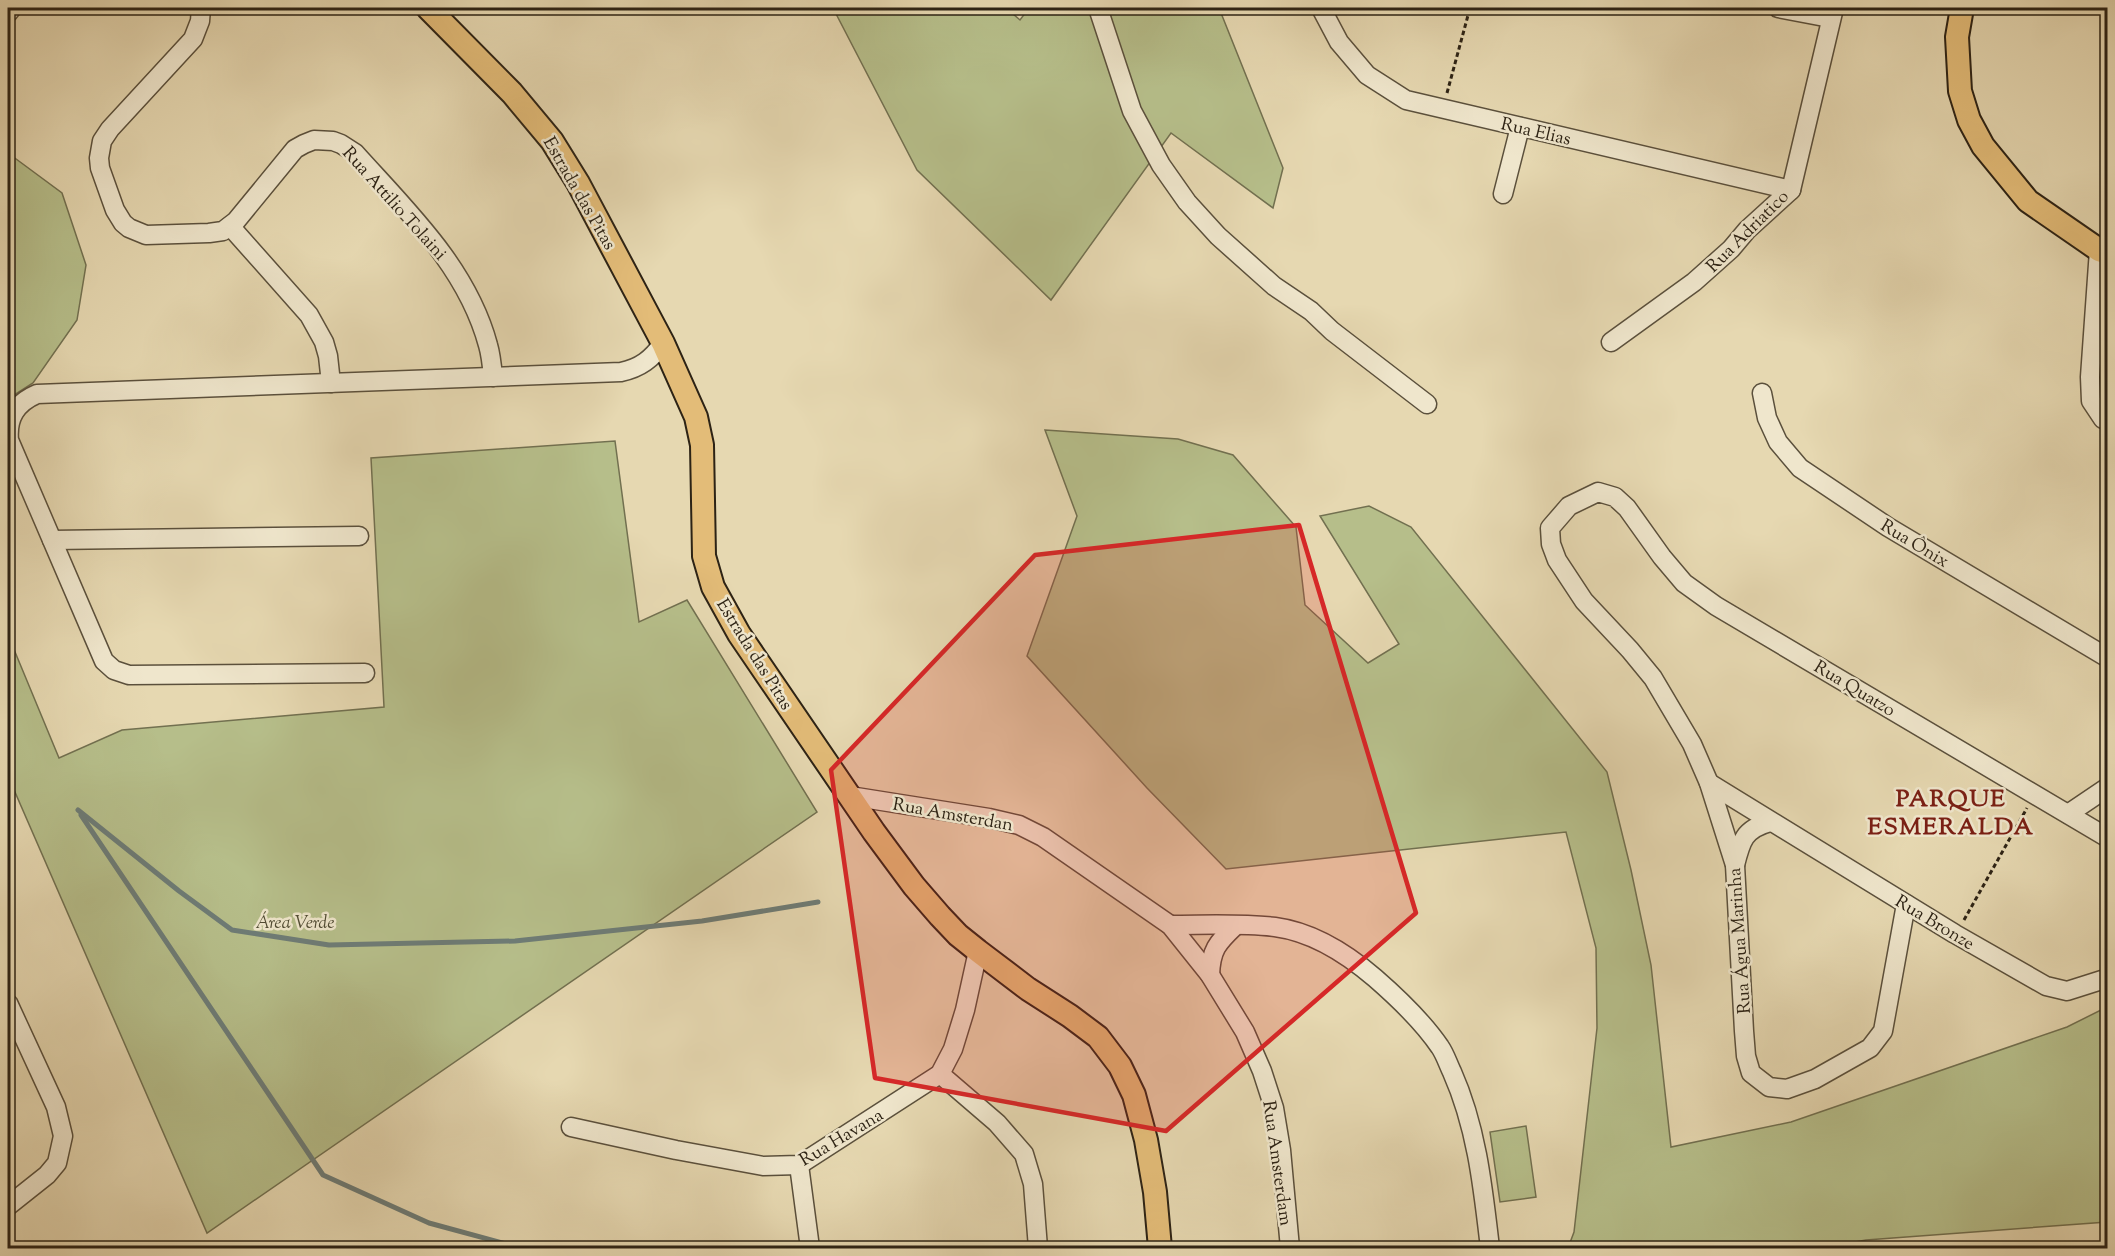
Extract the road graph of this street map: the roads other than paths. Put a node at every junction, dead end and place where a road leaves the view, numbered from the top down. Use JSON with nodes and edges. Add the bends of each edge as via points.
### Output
{"nodes":[{"id":1,"x":12,"y":8,"type":"edge"},
{"id":2,"x":201,"y":8,"type":"edge"},
{"id":3,"x":428,"y":8,"type":"edge"},
{"id":4,"x":1098,"y":8,"type":"edge"},
{"id":5,"x":1322,"y":8,"type":"edge"},
{"id":6,"x":1778,"y":8,"type":"edge"},
{"id":7,"x":1962,"y":8,"type":"edge"},
{"id":8,"x":8,"y":13,"type":"edge"},
{"id":9,"x":1832,"y":13,"type":"edge"},
{"id":10,"x":1520,"y":127,"type":"junction"},
{"id":11,"x":1791,"y":190,"type":"junction"},
{"id":12,"x":1503,"y":194,"type":"dead end"},
{"id":13,"x":230,"y":226,"type":"junction"},
{"id":14,"x":2103,"y":252,"type":"edge"},
{"id":15,"x":1611,"y":342,"type":"dead end"},
{"id":16,"x":663,"y":343,"type":"junction"},
{"id":17,"x":493,"y":377,"type":"junction"},
{"id":18,"x":331,"y":383,"type":"junction"},
{"id":19,"x":1762,"y":393,"type":"dead end"},
{"id":20,"x":1427,"y":404,"type":"dead end"},
{"id":21,"x":2108,"y":421,"type":"edge"},
{"id":22,"x":1627,"y":508,"type":"joint"},
{"id":23,"x":359,"y":536,"type":"dead end"},
{"id":24,"x":52,"y":540,"type":"junction"},
{"id":25,"x":2108,"y":658,"type":"edge"},
{"id":26,"x":365,"y":673,"type":"dead end"},
{"id":27,"x":1709,"y":783,"type":"junction"},
{"id":28,"x":2108,"y":787,"type":"edge"},
{"id":29,"x":850,"y":796,"type":"junction"},
{"id":30,"x":2068,"y":814,"type":"junction"},
{"id":31,"x":1770,"y":822,"type":"junction"},
{"id":32,"x":2108,"y":838,"type":"edge"},
{"id":33,"x":1735,"y":865,"type":"junction"},
{"id":34,"x":1906,"y":904,"type":"junction"},
{"id":35,"x":1170,"y":925,"type":"junction"},
{"id":36,"x":1235,"y":926,"type":"junction"},
{"id":37,"x":978,"y":951,"type":"junction"},
{"id":38,"x":1210,"y":975,"type":"junction"},
{"id":39,"x":2108,"y":978,"type":"edge"},
{"id":40,"x":8,"y":1002,"type":"edge"},
{"id":41,"x":940,"y":1074,"type":"junction"},
{"id":42,"x":571,"y":1127,"type":"dead end"},
{"id":43,"x":800,"y":1165,"type":"junction"},
{"id":44,"x":8,"y":1206,"type":"edge"},
{"id":45,"x":810,"y":1248,"type":"edge"},
{"id":46,"x":1038,"y":1248,"type":"edge"},
{"id":47,"x":1160,"y":1248,"type":"edge"},
{"id":48,"x":1290,"y":1248,"type":"edge"},
{"id":49,"x":1490,"y":1248,"type":"edge"}],
"edges":[{"from":1,"to":8,"type":"street"},
{"from":2,"to":13,"type":"street","via":[[193,39],[105,135],[100,168],[118,217],[138,232],[156,236],[209,233]]},
{"from":3,"to":16,"type":"main road","name":"Estrada das Pitas","via":[[512,93],[552,141]]},
{"from":4,"to":20,"type":"street","via":[[1132,111],[1161,165],[1187,202],[1274,286]]},
{"from":5,"to":10,"type":"street","name":"Rua Elias","via":[[1339,42],[1367,75],[1406,100]]},
{"from":6,"to":9,"type":"street"},
{"from":7,"to":14,"type":"main road","via":[[1957,37],[1960,92],[1983,146],[2028,201]]},
{"from":9,"to":11,"type":"street","name":"Rua Adriatico"},
{"from":10,"to":11,"type":"street","name":"Rua Elias"},
{"from":10,"to":12,"type":"street"},
{"from":11,"to":15,"type":"street","name":"Rua Adriatico","via":[[1695,282]]},
{"from":13,"to":17,"type":"street","name":"Rua Attilio Tolaini","via":[[295,149],[314,140],[341,144],[363,162],[434,240],[448,261],[481,324]]},
{"from":13,"to":18,"type":"street","via":[[309,315],[324,342]]},
{"from":14,"to":21,"type":"street","via":[[2090,376],[2091,401]]},
{"from":16,"to":17,"type":"street","via":[[646,362],[621,372]]},
{"from":16,"to":29,"type":"main road","name":"Estrada das Pitas","via":[[696,417],[702,445],[704,556],[713,587],[739,634]]},
{"from":17,"to":18,"type":"street"},
{"from":18,"to":24,"type":"street","via":[[37,394],[28,398],[10,420],[9,440]]},
{"from":19,"to":25,"type":"street","name":"Rua Ônix","via":[[1767,418],[1778,442],[1800,468],[1888,527]]},
{"from":22,"to":27,"type":"street","name":"Rua Água Marinha","via":[[1615,497],[1598,492],[1569,506],[1550,528],[1551,544],[1584,601],[1653,678],[1692,744]]},
{"from":22,"to":30,"type":"street","name":"Rua Quatzo","via":[[1684,583],[1716,606]]},
{"from":23,"to":24,"type":"street"},
{"from":24,"to":26,"type":"street","via":[[104,661],[121,674]]},
{"from":27,"to":31,"type":"street","name":"Rua Bronze"},
{"from":27,"to":33,"type":"street","name":"Rua Água Marinha"},
{"from":28,"to":30,"type":"street"},
{"from":29,"to":35,"type":"street","name":"Rua Amsterdan","via":[[1018,825],[1043,837]]},
{"from":29,"to":37,"type":"main road","name":"Estrada das Pitas","via":[[914,886],[958,935]]},
{"from":30,"to":32,"type":"street","name":"Rua Quatzo"},
{"from":31,"to":33,"type":"street","via":[[1744,836]]},
{"from":31,"to":34,"type":"street","name":"Rua Bronze"},
{"from":33,"to":34,"type":"street","name":"Rua Água Marinha","via":[[1746,1056],[1751,1073],[1769,1087],[1787,1089],[1815,1078],[1870,1048],[1883,1031]]},
{"from":34,"to":39,"type":"street","name":"Rua Bronze","via":[[2046,986],[2067,991]]},
{"from":35,"to":36,"type":"street"},
{"from":35,"to":38,"type":"street","name":"Rua Amsterdam"},
{"from":36,"to":38,"type":"street","via":[[1220,939],[1211,956]]},
{"from":36,"to":49,"type":"street","via":[[1276,927],[1329,945],[1387,989],[1441,1048],[1473,1131]]},
{"from":37,"to":41,"type":"street","via":[[953,1049]]},
{"from":37,"to":47,"type":"main road","name":"Estrada das Pitas","via":[[1098,1037],[1120,1066],[1134,1095],[1146,1140]]},
{"from":38,"to":48,"type":"street","name":"Rua Amsterdam","via":[[1245,1032],[1274,1108]]},
{"from":40,"to":44,"type":"street","via":[[56,1107],[63,1136],[57,1163]]},
{"from":41,"to":43,"type":"street","name":"Rua Havana"},
{"from":41,"to":46,"type":"street","via":[[997,1123],[1024,1154],[1033,1184]]},
{"from":42,"to":43,"type":"street","name":"Rua Havana","via":[[763,1166]]},
{"from":43,"to":45,"type":"street"}]}
